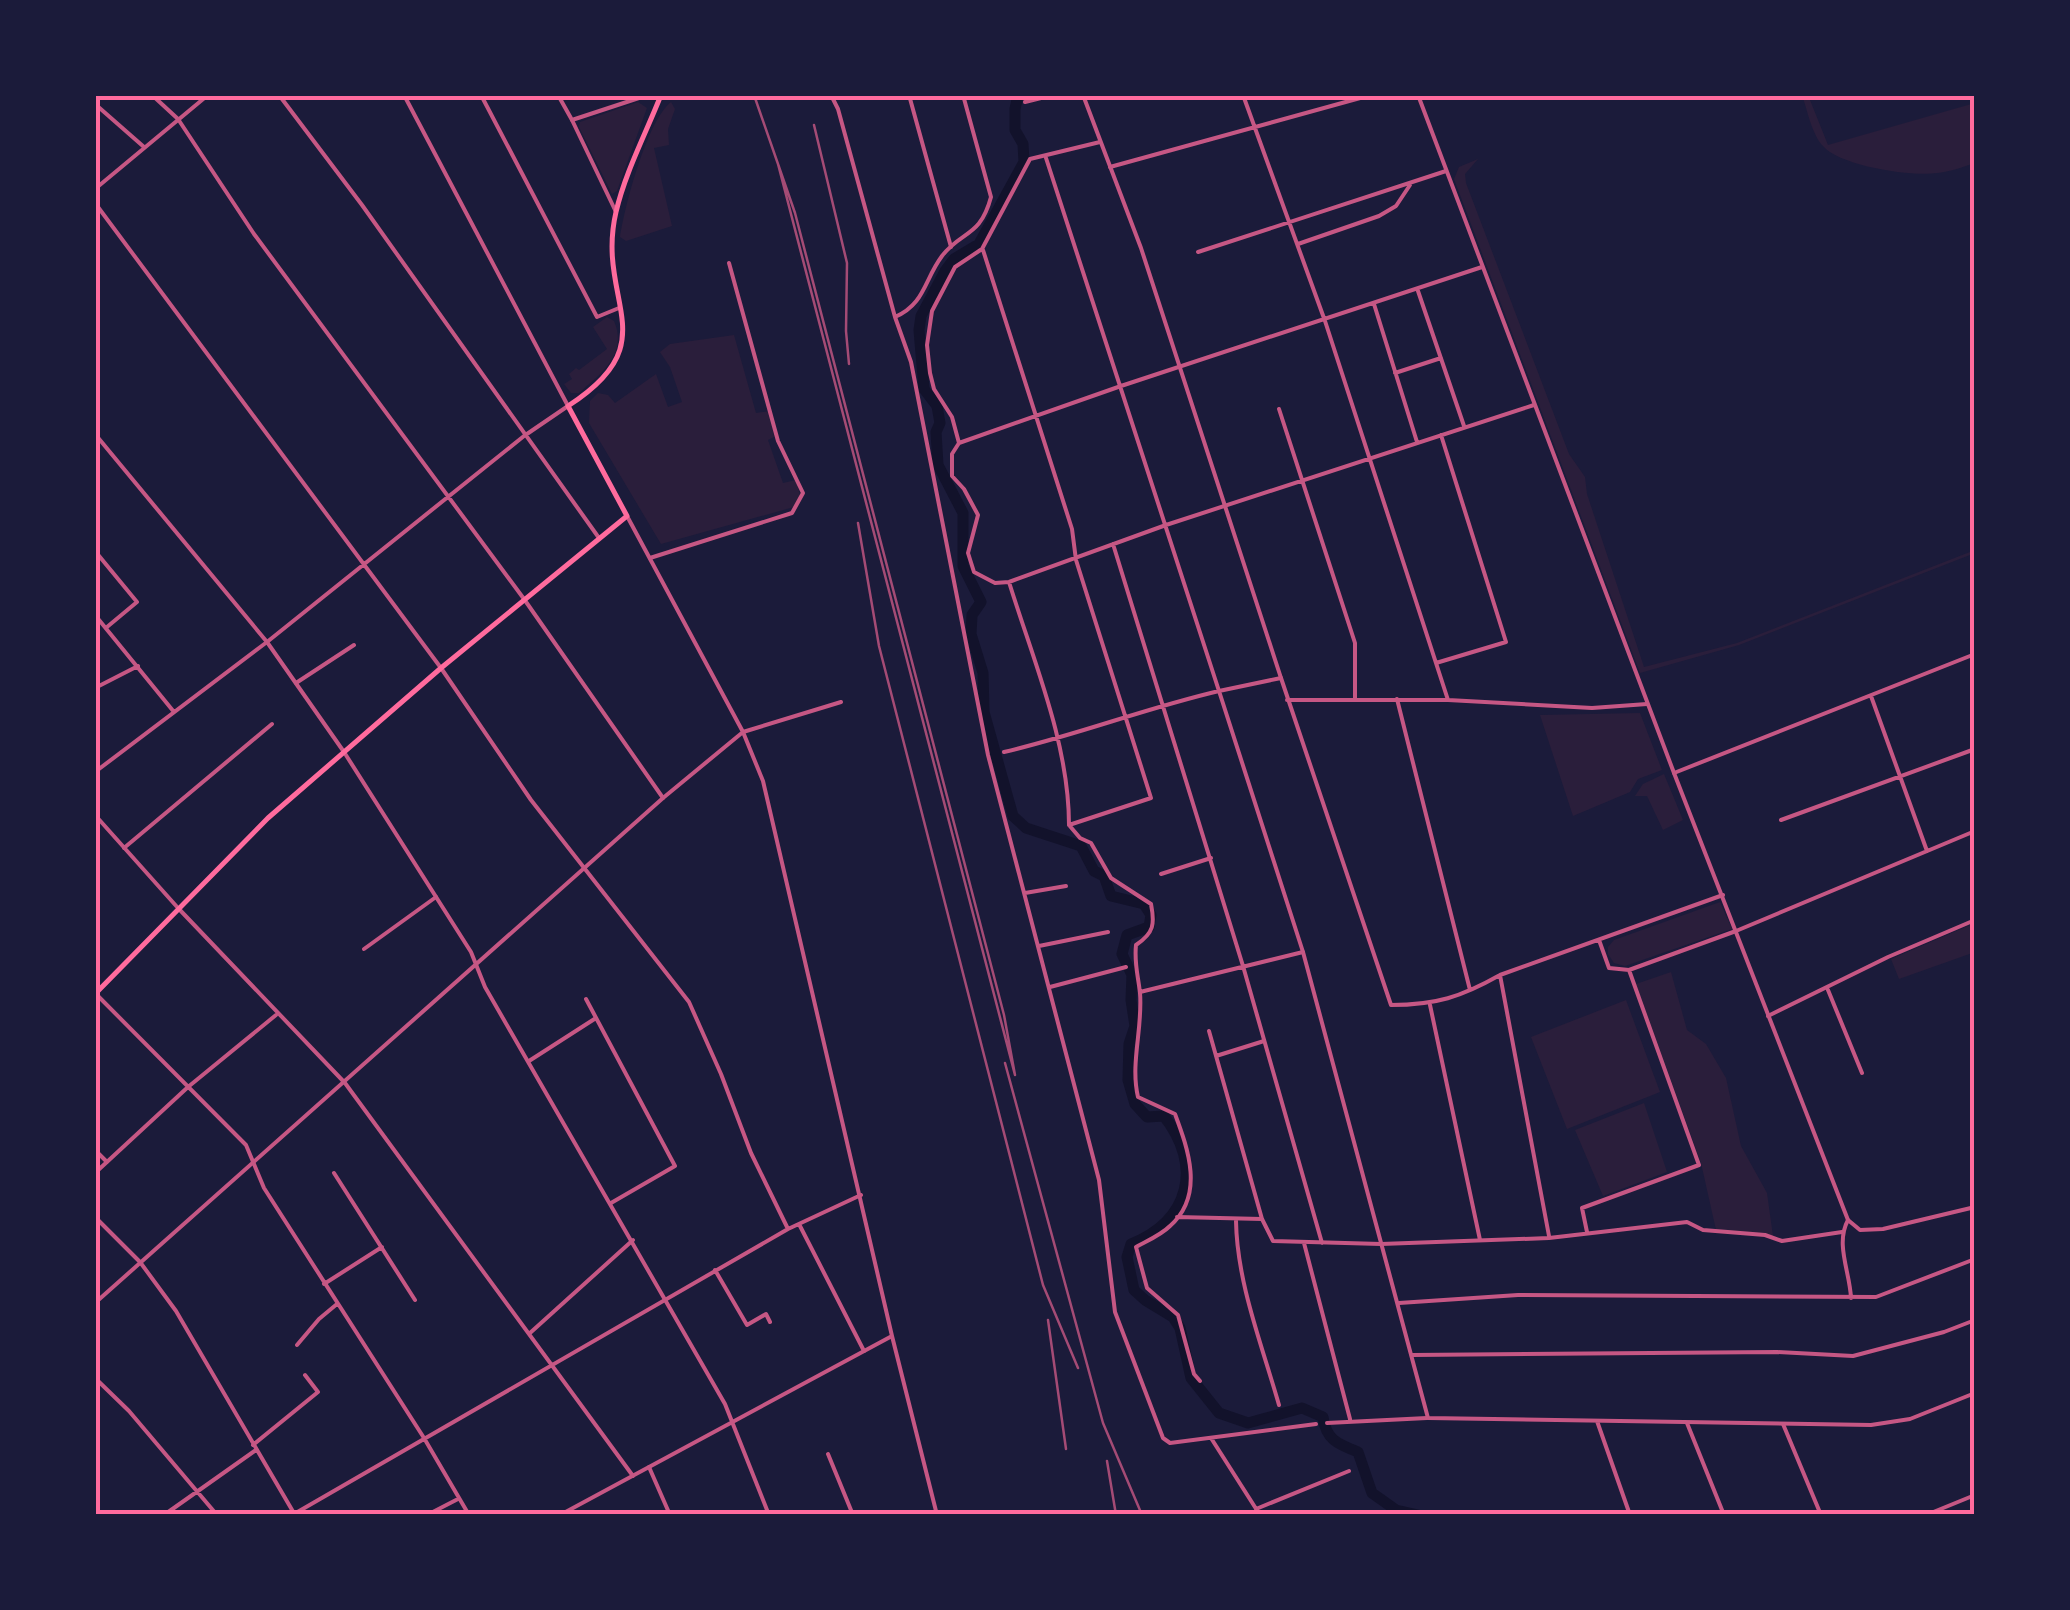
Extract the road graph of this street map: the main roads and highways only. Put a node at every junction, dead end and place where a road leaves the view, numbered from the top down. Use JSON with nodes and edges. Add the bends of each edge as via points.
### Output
{"nodes":[{"id":1,"x":661,"y":95,"type":"edge"},
{"id":2,"x":95,"y":994,"type":"edge"}],
"edges":[{"from":1,"to":2,"type":"main road","via":[[616,212],[613,271],[624,336],[616,364],[568,406],[627,516],[268,818]]}]}
